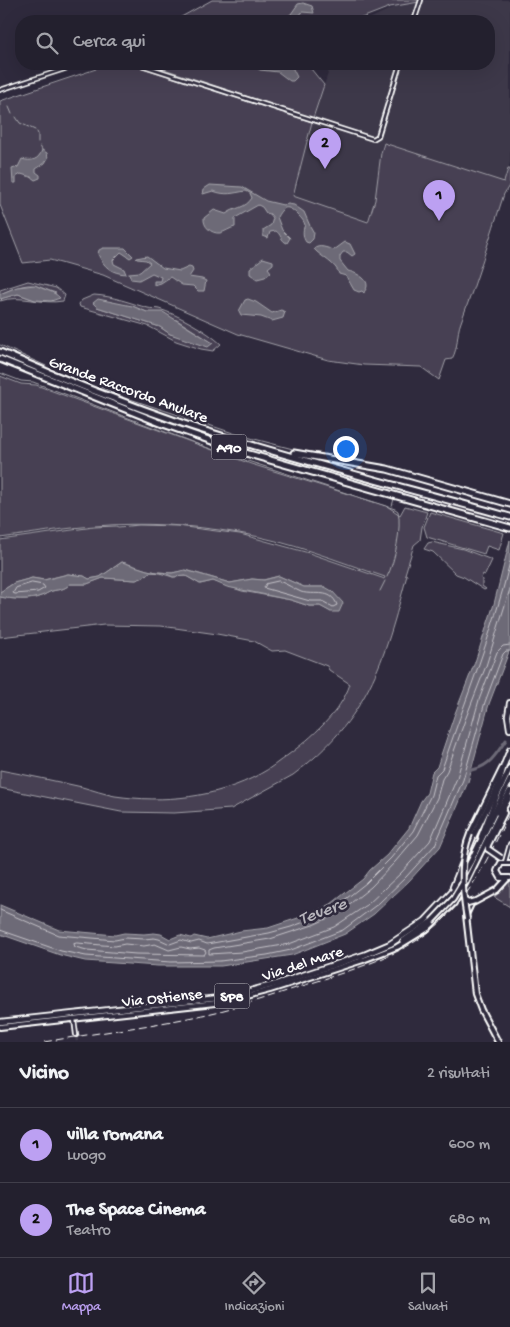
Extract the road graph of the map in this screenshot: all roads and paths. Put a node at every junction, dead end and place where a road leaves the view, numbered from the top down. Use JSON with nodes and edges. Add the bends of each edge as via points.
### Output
{"nodes":[{"id":1,"x":421,"y":0,"type":"edge"},
{"id":2,"x":416,"y":15,"type":"edge"},
{"id":3,"x":62,"y":70,"type":"edge"},
{"id":4,"x":157,"y":70,"type":"edge"},
{"id":5,"x":398,"y":70,"type":"edge"},
{"id":6,"x":0,"y":90,"type":"edge"},
{"id":7,"x":0,"y":352,"type":"edge"},
{"id":8,"x":0,"y":361,"type":"edge"},
{"id":9,"x":270,"y":450,"type":"junction"},
{"id":10,"x":510,"y":504,"type":"edge"},
{"id":11,"x":510,"y":517,"type":"edge"},
{"id":12,"x":510,"y":528,"type":"edge"},
{"id":13,"x":510,"y":703,"type":"edge"},
{"id":14,"x":510,"y":729,"type":"edge"},
{"id":15,"x":510,"y":750,"type":"edge"},
{"id":16,"x":504,"y":765,"type":"junction"},
{"id":17,"x":510,"y":768,"type":"edge"},
{"id":18,"x":510,"y":780,"type":"edge"},
{"id":19,"x":510,"y":791,"type":"edge"},
{"id":20,"x":510,"y":798,"type":"edge"},
{"id":21,"x":483,"y":838,"type":"junction"},
{"id":22,"x":510,"y":844,"type":"edge"},
{"id":23,"x":476,"y":850,"type":"junction"},
{"id":24,"x":503,"y":860,"type":"junction"},
{"id":25,"x":510,"y":863,"type":"edge"},
{"id":26,"x":463,"y":874,"type":"junction"},
{"id":27,"x":509,"y":879,"type":"edge"},
{"id":28,"x":464,"y":899,"type":"junction"},
{"id":29,"x":475,"y":901,"type":"junction"},
{"id":30,"x":443,"y":903,"type":"junction"},
{"id":31,"x":467,"y":919,"type":"junction"},
{"id":32,"x":379,"y":954,"type":"junction"},
{"id":33,"x":73,"y":1018,"type":"junction"},
{"id":34,"x":0,"y":1022,"type":"edge"},
{"id":35,"x":0,"y":1027,"type":"edge"},
{"id":36,"x":76,"y":1030,"type":"junction"},
{"id":37,"x":71,"y":1031,"type":"dead end"},
{"id":38,"x":76,"y":1035,"type":"tunnel mouth"},
{"id":39,"x":498,"y":1042,"type":"edge"}],
"edges":[{"from":1,"to":2,"type":"street"},
{"from":3,"to":6,"type":"street"},
{"from":4,"to":5,"type":"street","via":[[367,138],[378,136]]},
{"from":7,"to":9,"type":"highway","name":"Grande Raccordo Anulare","number":"A90","via":[[156,413]]},
{"from":8,"to":12,"type":"highway","name":"Grande Raccordo Anulare","number":"A90","via":[[226,446]]},
{"from":9,"to":10,"type":"highway","via":[[374,466]]},
{"from":9,"to":11,"type":"highway","name":"Grande Raccordo Anulare","number":"A90"},
{"from":13,"to":14,"type":"main road"},
{"from":15,"to":16,"type":"main road"},
{"from":16,"to":26,"type":"main road","bridge":true,"via":[[466,845]]},
{"from":16,"to":30,"type":"main road","via":[[456,882]]},
{"from":17,"to":23,"type":"main road","name":"Via del Mare","number":"SP8"},
{"from":18,"to":21,"type":"main road","name":"Via del Mare","number":"SP8"},
{"from":19,"to":21,"type":"main road"},
{"from":20,"to":24,"type":"main road","bridge":true,"via":[[488,849]]},
{"from":20,"to":32,"type":"main road","via":[[466,884],[450,908],[420,934]]},
{"from":21,"to":23,"type":"main road","name":"Via del Mare","number":"SP8"},
{"from":22,"to":24,"type":"street"},
{"from":23,"to":30,"type":"main road","name":"Via del Mare","number":"SP8","via":[[461,879]]},
{"from":24,"to":25,"type":"main road"},
{"from":24,"to":27,"type":"main road","via":[[497,872],[500,877]]},
{"from":26,"to":28,"type":"main road","bridge":true},
{"from":26,"to":32,"type":"main road","bridge":true,"via":[[457,894],[432,921]]},
{"from":27,"to":29,"type":"main road"},
{"from":28,"to":29,"type":"main road","bridge":true,"via":[[468,903]]},
{"from":28,"to":31,"type":"main road","bridge":true},
{"from":29,"to":31,"type":"main road","bridge":true,"via":[[468,907]]},
{"from":30,"to":34,"type":"main road","name":"Via del Mare","number":"SP8","via":[[423,922],[390,944],[243,993],[214,999]]},
{"from":31,"to":39,"type":"main road","via":[[476,997]]},
{"from":32,"to":33,"type":"main road","name":"Via Ostiense","via":[[224,1002]]},
{"from":33,"to":35,"type":"main road","name":"Via Ostiense"},
{"from":33,"to":36,"type":"street"},
{"from":36,"to":37,"type":"street"},
{"from":36,"to":38,"type":"street"}]}
